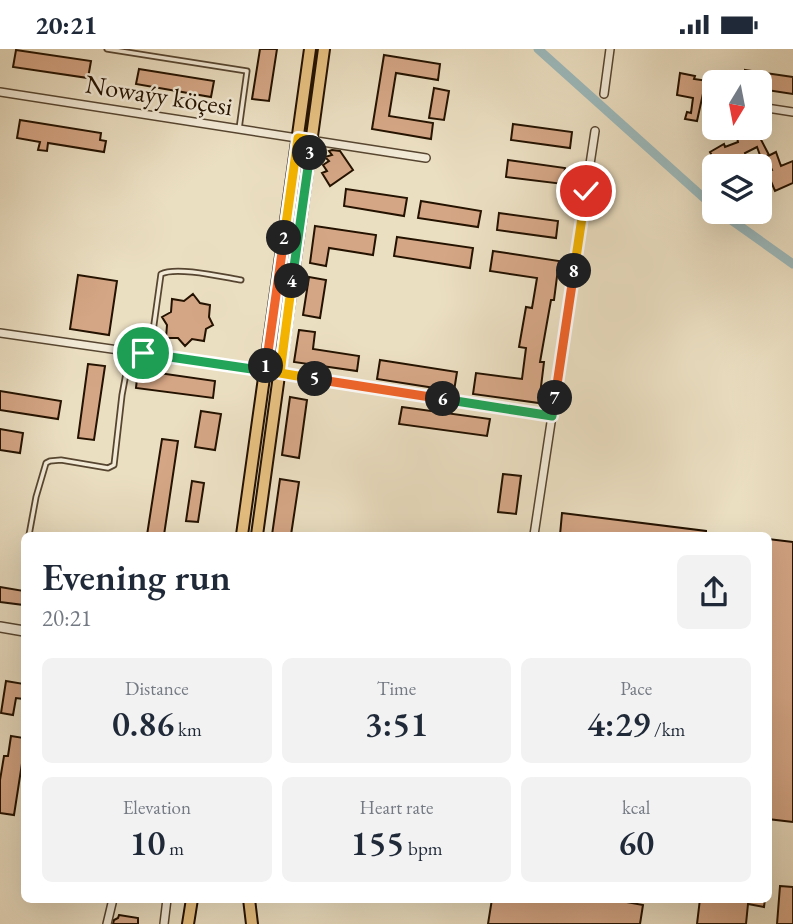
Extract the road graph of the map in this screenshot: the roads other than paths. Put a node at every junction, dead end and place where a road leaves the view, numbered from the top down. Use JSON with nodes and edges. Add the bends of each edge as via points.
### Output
{"nodes":[{"id":1,"x":107,"y":49,"type":"edge"},
{"id":2,"x":310,"y":49,"type":"edge"},
{"id":3,"x":324,"y":49,"type":"edge"},
{"id":4,"x":610,"y":49,"type":"edge"},
{"id":5,"x":0,"y":92,"type":"edge"},
{"id":6,"x":604,"y":94,"type":"dead end"},
{"id":7,"x":772,"y":109,"type":"edge"},
{"id":8,"x":793,"y":112,"type":"edge"},
{"id":9,"x":239,"y":129,"type":"junction"},
{"id":10,"x":595,"y":131,"type":"dead end"},
{"id":11,"x":298,"y":138,"type":"junction"},
{"id":12,"x":312,"y":140,"type":"junction"},
{"id":13,"x":426,"y":157,"type":"dead end"},
{"id":14,"x":241,"y":280,"type":"dead end"},
{"id":15,"x":0,"y":333,"type":"edge"},
{"id":16,"x":130,"y":352,"type":"junction"},
{"id":17,"x":150,"y":355,"type":"junction"},
{"id":18,"x":265,"y":371,"type":"junction"},
{"id":19,"x":280,"y":373,"type":"junction"},
{"id":20,"x":552,"y":416,"type":"junction"},
{"id":21,"x":30,"y":532,"type":"edge"},
{"id":22,"x":242,"y":532,"type":"edge"},
{"id":23,"x":257,"y":532,"type":"edge"},
{"id":24,"x":534,"y":532,"type":"edge"},
{"id":25,"x":0,"y":627,"type":"edge"},
{"id":26,"x":21,"y":630,"type":"edge"},
{"id":27,"x":112,"y":903,"type":"edge"},
{"id":28,"x":167,"y":903,"type":"edge"},
{"id":29,"x":191,"y":903,"type":"edge"},
{"id":30,"x":249,"y":903,"type":"edge"},
{"id":31,"x":107,"y":924,"type":"edge"},
{"id":32,"x":164,"y":924,"type":"edge"},
{"id":33,"x":188,"y":924,"type":"edge"},
{"id":34,"x":251,"y":924,"type":"edge"}],
"edges":[{"from":1,"to":9,"type":"lane","via":[[247,71]]},
{"from":2,"to":11,"type":"main road"},
{"from":3,"to":12,"type":"main road"},
{"from":4,"to":6,"type":"street"},
{"from":5,"to":9,"type":"street","name":"Nowaýy köçesi"},
{"from":7,"to":8,"type":"street"},
{"from":9,"to":11,"type":"street","name":"Nowaýy köçesi"},
{"from":10,"to":20,"type":"street"},
{"from":11,"to":12,"type":"street","name":"Nowaýy köçesi"},
{"from":11,"to":18,"type":"main road"},
{"from":12,"to":13,"type":"street","name":"Nowaýy köçesi"},
{"from":12,"to":19,"type":"main road"},
{"from":14,"to":17,"type":"lane","via":[[180,271],[162,274]]},
{"from":15,"to":16,"type":"street"},
{"from":16,"to":17,"type":"street"},
{"from":16,"to":21,"type":"lane","via":[[114,465],[46,463]]},
{"from":17,"to":18,"type":"street"},
{"from":18,"to":22,"type":"main road"},
{"from":19,"to":20,"type":"street"},
{"from":19,"to":23,"type":"main road"},
{"from":20,"to":24,"type":"street"},
{"from":25,"to":26,"type":"street"},
{"from":27,"to":31,"type":"street"},
{"from":28,"to":32,"type":"street"},
{"from":29,"to":33,"type":"main road"},
{"from":30,"to":34,"type":"main road"}]}
